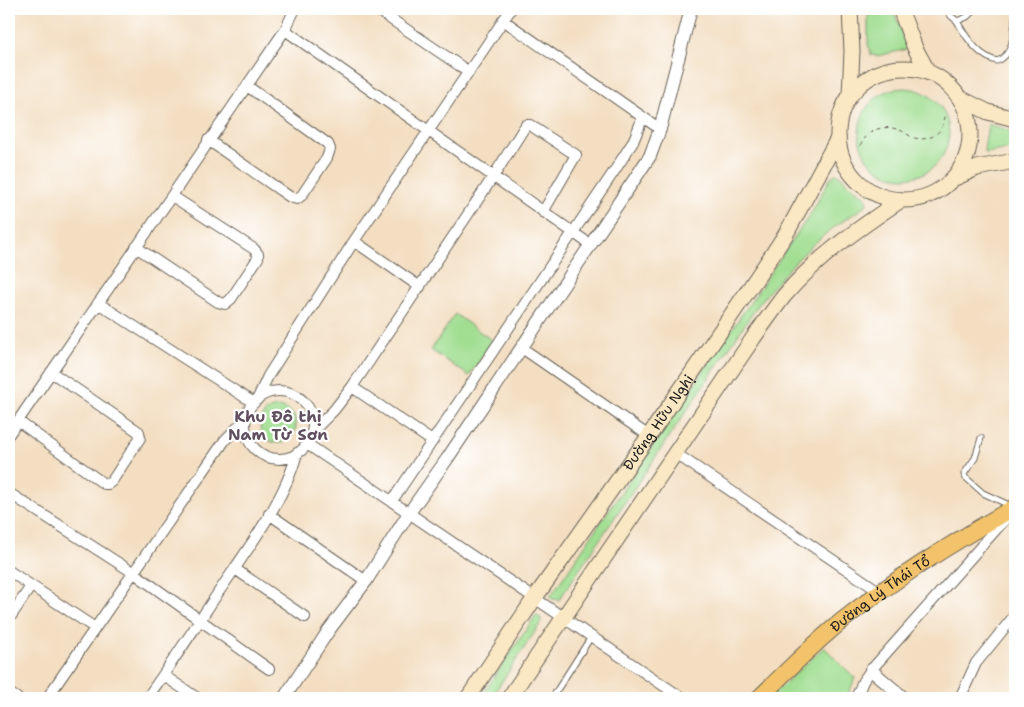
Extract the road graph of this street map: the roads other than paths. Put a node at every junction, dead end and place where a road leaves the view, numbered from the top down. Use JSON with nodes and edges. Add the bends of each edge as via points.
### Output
{"nodes":[{"id":1,"x":296,"y":9,"type":"edge"},
{"id":2,"x":376,"y":9,"type":"edge"},
{"id":3,"x":511,"y":9,"type":"edge"},
{"id":4,"x":691,"y":9,"type":"edge"},
{"id":5,"x":850,"y":9,"type":"edge"},
{"id":6,"x":900,"y":9,"type":"edge"},
{"id":7,"x":946,"y":9,"type":"edge"},
{"id":8,"x":975,"y":9,"type":"edge"},
{"id":9,"x":1015,"y":19,"type":"edge"},
{"id":10,"x":504,"y":20,"type":"junction"},
{"id":11,"x":958,"y":21,"type":"junction"},
{"id":12,"x":285,"y":30,"type":"junction"},
{"id":13,"x":469,"y":72,"type":"junction"},
{"id":14,"x":928,"y":72,"type":"junction"},
{"id":15,"x":247,"y":86,"type":"junction"},
{"id":16,"x":850,"y":94,"type":"junction"},
{"id":17,"x":960,"y":98,"type":"junction"},
{"id":18,"x":643,"y":117,"type":"junction"},
{"id":19,"x":1015,"y":119,"type":"edge"},
{"id":20,"x":660,"y":129,"type":"junction"},
{"id":21,"x":428,"y":130,"type":"junction"},
{"id":22,"x":838,"y":138,"type":"junction"},
{"id":23,"x":208,"y":140,"type":"junction"},
{"id":24,"x":1015,"y":161,"type":"edge"},
{"id":25,"x":493,"y":177,"type":"junction"},
{"id":26,"x":953,"y":178,"type":"junction"},
{"id":27,"x":172,"y":196,"type":"junction"},
{"id":28,"x":901,"y":200,"type":"junction"},
{"id":29,"x":543,"y":212,"type":"junction"},
{"id":30,"x":573,"y":232,"type":"junction"},
{"id":31,"x":354,"y":241,"type":"junction"},
{"id":32,"x":590,"y":245,"type":"junction"},
{"id":33,"x":136,"y":247,"type":"junction"},
{"id":34,"x":420,"y":287,"type":"junction"},
{"id":35,"x":98,"y":303,"type":"junction"},
{"id":36,"x":522,"y":348,"type":"junction"},
{"id":37,"x":51,"y":372,"type":"junction"},
{"id":38,"x":352,"y":387,"type":"junction"},
{"id":39,"x":255,"y":401,"type":"junction"},
{"id":40,"x":246,"y":418,"type":"junction"},
{"id":41,"x":18,"y":420,"type":"junction"},
{"id":42,"x":312,"y":432,"type":"junction"},
{"id":43,"x":9,"y":434,"type":"edge"},
{"id":44,"x":649,"y":436,"type":"junction"},
{"id":45,"x":981,"y":438,"type":"dead end"},
{"id":46,"x":432,"y":441,"type":"junction"},
{"id":47,"x":307,"y":444,"type":"junction"},
{"id":48,"x":297,"y":453,"type":"junction"},
{"id":49,"x":675,"y":453,"type":"junction"},
{"id":50,"x":9,"y":493,"type":"edge"},
{"id":51,"x":392,"y":501,"type":"junction"},
{"id":52,"x":1015,"y":508,"type":"edge"},
{"id":53,"x":409,"y":513,"type":"junction"},
{"id":54,"x":270,"y":514,"type":"junction"},
{"id":55,"x":235,"y":569,"type":"junction"},
{"id":56,"x":9,"y":572,"type":"edge"},
{"id":57,"x":134,"y":573,"type":"junction"},
{"id":58,"x":366,"y":581,"type":"junction"},
{"id":59,"x":31,"y":586,"type":"junction"},
{"id":60,"x":880,"y":592,"type":"junction"},
{"id":61,"x":534,"y":599,"type":"junction"},
{"id":62,"x":1015,"y":615,"type":"edge"},
{"id":63,"x":305,"y":617,"type":"dead end"},
{"id":64,"x":9,"y":618,"type":"edge"},
{"id":65,"x":563,"y":618,"type":"junction"},
{"id":66,"x":200,"y":620,"type":"junction"},
{"id":67,"x":96,"y":628,"type":"junction"},
{"id":68,"x":591,"y":637,"type":"junction"},
{"id":69,"x":270,"y":669,"type":"dead end"},
{"id":70,"x":871,"y":670,"type":"junction"},
{"id":71,"x":163,"y":675,"type":"junction"},
{"id":72,"x":9,"y":693,"type":"edge"},
{"id":73,"x":17,"y":698,"type":"edge"},
{"id":74,"x":47,"y":698,"type":"edge"},
{"id":75,"x":147,"y":698,"type":"edge"},
{"id":76,"x":197,"y":698,"type":"edge"},
{"id":77,"x":284,"y":698,"type":"edge"},
{"id":78,"x":468,"y":698,"type":"edge"},
{"id":79,"x":509,"y":698,"type":"edge"},
{"id":80,"x":552,"y":698,"type":"edge"},
{"id":81,"x":682,"y":698,"type":"edge"},
{"id":82,"x":759,"y":698,"type":"edge"},
{"id":83,"x":856,"y":698,"type":"edge"},
{"id":84,"x":904,"y":698,"type":"edge"},
{"id":85,"x":960,"y":698,"type":"edge"}],
"edges":[{"from":1,"to":12,"type":"street"},
{"from":2,"to":13,"type":"street"},
{"from":3,"to":10,"type":"street"},
{"from":4,"to":20,"type":"street"},
{"from":5,"to":16,"type":"main road"},
{"from":6,"to":14,"type":"main road"},
{"from":7,"to":11,"type":"lane"},
{"from":8,"to":11,"type":"lane"},
{"from":9,"to":11,"type":"lane","via":[[1007,56],[997,61],[987,57],[970,41]]},
{"from":10,"to":13,"type":"street"},
{"from":10,"to":18,"type":"street"},
{"from":12,"to":15,"type":"street"},
{"from":12,"to":21,"type":"street"},
{"from":13,"to":21,"type":"street"},
{"from":14,"to":16,"type":"main road","via":[[906,68],[885,70],[866,79]]},
{"from":14,"to":17,"type":"main road","via":[[943,80]]},
{"from":15,"to":23,"type":"street"},
{"from":15,"to":23,"type":"street","via":[[328,144],[330,149],[326,158],[302,195],[297,199],[290,197]]},
{"from":16,"to":22,"type":"main road","via":[[840,115]]},
{"from":17,"to":19,"type":"main road","via":[[988,112]]},
{"from":17,"to":26,"type":"main road","via":[[969,119],[970,137],[965,159]]},
{"from":18,"to":20,"type":"street"},
{"from":18,"to":30,"type":"street","via":[[633,142]]},
{"from":20,"to":32,"type":"street","via":[[650,156]]},
{"from":21,"to":25,"type":"street"},
{"from":21,"to":31,"type":"street"},
{"from":22,"to":28,"type":"main road","via":[[843,159],[855,178],[872,192]]},
{"from":22,"to":44,"type":"main road","name":"Đường Hữu Nghị","via":[[786,234]]},
{"from":23,"to":27,"type":"street"},
{"from":24,"to":26,"type":"main road","via":[[977,168]]},
{"from":25,"to":29,"type":"street"},
{"from":25,"to":29,"type":"street","via":[[526,126],[530,125],[573,152],[576,158]]},
{"from":25,"to":34,"type":"street"},
{"from":26,"to":28,"type":"main road","via":[[926,197]]},
{"from":27,"to":33,"type":"street"},
{"from":27,"to":33,"type":"street","via":[[258,254],[231,299],[225,304],[218,302]]},
{"from":28,"to":49,"type":"main road","via":[[838,244],[785,296]]},
{"from":29,"to":30,"type":"street"},
{"from":30,"to":32,"type":"street"},
{"from":30,"to":46,"type":"street"},
{"from":31,"to":34,"type":"street"},
{"from":31,"to":39,"type":"street"},
{"from":32,"to":36,"type":"street"},
{"from":33,"to":35,"type":"street"},
{"from":34,"to":38,"type":"street"},
{"from":35,"to":37,"type":"street"},
{"from":35,"to":39,"type":"street"},
{"from":36,"to":44,"type":"street"},
{"from":36,"to":53,"type":"street"},
{"from":37,"to":41,"type":"street"},
{"from":37,"to":41,"type":"street","via":[[141,435],[112,481],[104,484]]},
{"from":38,"to":42,"type":"street"},
{"from":38,"to":46,"type":"street"},
{"from":39,"to":40,"type":"street"},
{"from":39,"to":42,"type":"street","via":[[274,391],[295,395],[309,409]]},
{"from":40,"to":48,"type":"street","via":[[250,442],[263,454],[280,458]]},
{"from":40,"to":57,"type":"street","via":[[224,440]]},
{"from":41,"to":43,"type":"street"},
{"from":42,"to":47,"type":"street"},
{"from":44,"to":61,"type":"main road","name":"Đường Hữu Nghị"},
{"from":45,"to":52,"type":"lane","via":[[965,477],[983,493]]},
{"from":46,"to":51,"type":"street"},
{"from":47,"to":48,"type":"street"},
{"from":47,"to":51,"type":"street"},
{"from":48,"to":54,"type":"street","via":[[288,480]]},
{"from":49,"to":60,"type":"street"},
{"from":49,"to":65,"type":"main road"},
{"from":50,"to":57,"type":"street"},
{"from":51,"to":53,"type":"street"},
{"from":52,"to":60,"type":"main road","name":"Đường Lý Thái Tổ"},
{"from":52,"to":70,"type":"street"},
{"from":53,"to":58,"type":"street"},
{"from":53,"to":61,"type":"street"},
{"from":54,"to":55,"type":"street"},
{"from":54,"to":58,"type":"street"},
{"from":55,"to":63,"type":"street"},
{"from":55,"to":66,"type":"street"},
{"from":56,"to":59,"type":"street"},
{"from":57,"to":66,"type":"street"},
{"from":57,"to":67,"type":"street"},
{"from":58,"to":77,"type":"street"},
{"from":59,"to":64,"type":"street"},
{"from":59,"to":67,"type":"street"},
{"from":60,"to":82,"type":"main road","name":"Đường Lý Thái Tổ","via":[[842,621]]},
{"from":61,"to":65,"type":"street"},
{"from":61,"to":78,"type":"main road","name":"Đường Hữu Nghị"},
{"from":62,"to":85,"type":"street","via":[[976,663]]},
{"from":65,"to":68,"type":"street"},
{"from":65,"to":79,"type":"main road"},
{"from":66,"to":69,"type":"street"},
{"from":66,"to":71,"type":"street"},
{"from":67,"to":74,"type":"street"},
{"from":68,"to":80,"type":"lane"},
{"from":68,"to":81,"type":"street"},
{"from":70,"to":83,"type":"street","via":[[862,681]]},
{"from":70,"to":84,"type":"street"},
{"from":71,"to":75,"type":"street"},
{"from":71,"to":76,"type":"street"},
{"from":72,"to":73,"type":"street"}]}
